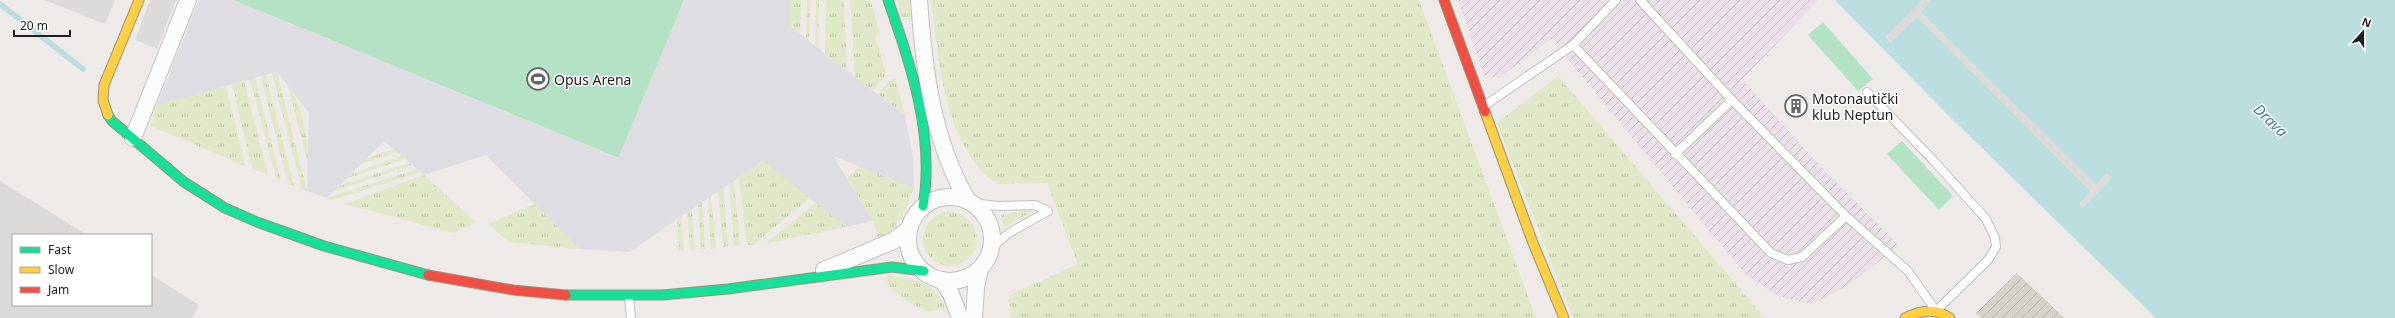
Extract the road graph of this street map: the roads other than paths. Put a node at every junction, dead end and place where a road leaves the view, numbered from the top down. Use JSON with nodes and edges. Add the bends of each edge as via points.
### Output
{"nodes":[{"id":1,"x":139,"y":0,"type":"edge"},
{"id":2,"x":888,"y":0,"type":"edge"},
{"id":3,"x":919,"y":0,"type":"edge"},
{"id":4,"x":1444,"y":0,"type":"edge"},
{"id":5,"x":1616,"y":0,"type":"edge"},
{"id":6,"x":1640,"y":0,"type":"edge"},
{"id":7,"x":188,"y":1,"type":"edge"},
{"id":8,"x":1573,"y":45,"type":"junction"},
{"id":9,"x":1867,"y":92,"type":"dead end"},
{"id":10,"x":1732,"y":100,"type":"junction"},
{"id":11,"x":1483,"y":107,"type":"junction"},
{"id":12,"x":133,"y":138,"type":"junction"},
{"id":13,"x":1675,"y":154,"type":"junction"},
{"id":14,"x":971,"y":202,"type":"junction"},
{"id":15,"x":923,"y":206,"type":"junction"},
{"id":16,"x":1846,"y":216,"type":"junction"},
{"id":17,"x":909,"y":229,"type":"junction"},
{"id":18,"x":991,"y":248,"type":"junction"},
{"id":19,"x":980,"y":269,"type":"junction"},
{"id":20,"x":924,"y":271,"type":"junction"},
{"id":21,"x":806,"y":278,"type":"junction"},
{"id":22,"x":942,"y":280,"type":"junction"},
{"id":23,"x":628,"y":296,"type":"junction"},
{"id":24,"x":1924,"y":313,"type":"edge"},
{"id":25,"x":631,"y":318,"type":"edge"},
{"id":26,"x":960,"y":318,"type":"edge"},
{"id":27,"x":974,"y":318,"type":"edge"},
{"id":28,"x":1564,"y":318,"type":"edge"},
{"id":29,"x":1905,"y":318,"type":"edge"},
{"id":30,"x":1950,"y":318,"type":"edge"}],
"edges":[{"from":1,"to":12,"type":"street","via":[[104,85],[102,96],[104,109],[112,121]]},
{"from":2,"to":15,"type":"street","via":[[908,63],[922,127],[927,169]]},
{"from":3,"to":14,"type":"street","via":[[924,63],[939,133],[950,167]]},
{"from":4,"to":11,"type":"street"},
{"from":5,"to":8,"type":"lane"},
{"from":6,"to":10,"type":"lane"},
{"from":7,"to":12,"type":"street"},
{"from":8,"to":11,"type":"lane"},
{"from":8,"to":13,"type":"lane"},
{"from":9,"to":24,"type":"lane","via":[[1986,219],[1995,238],[1996,247],[1988,260]]},
{"from":10,"to":13,"type":"lane"},
{"from":10,"to":16,"type":"lane"},
{"from":11,"to":28,"type":"street","via":[[1533,243]]},
{"from":12,"to":23,"type":"street","via":[[194,190],[219,205],[270,228],[342,252],[498,290]]},
{"from":13,"to":16,"type":"lane","via":[[1771,253],[1788,260],[1802,257]]},
{"from":14,"to":15,"type":"street","via":[[948,196],[935,199]]},
{"from":14,"to":18,"type":"street","via":[[983,212],[989,223],[992,235]]},
{"from":14,"to":18,"type":"lane","via":[[998,206],[1035,205],[1048,211],[1009,233]]},
{"from":15,"to":17,"type":"street","via":[[914,216]]},
{"from":16,"to":24,"type":"lane","via":[[1908,271]]},
{"from":17,"to":20,"type":"street","via":[[911,256]]},
{"from":17,"to":21,"type":"street","via":[[893,241]]},
{"from":18,"to":19,"type":"street"},
{"from":19,"to":22,"type":"street","via":[[969,277]]},
{"from":19,"to":27,"type":"street"},
{"from":20,"to":21,"type":"street","via":[[892,267]]},
{"from":20,"to":22,"type":"street"},
{"from":21,"to":23,"type":"street","via":[[704,291]]},
{"from":22,"to":26,"type":"street","via":[[951,294]]},
{"from":23,"to":25,"type":"lane"},
{"from":24,"to":29,"type":"street"},
{"from":24,"to":30,"type":"street"}]}
